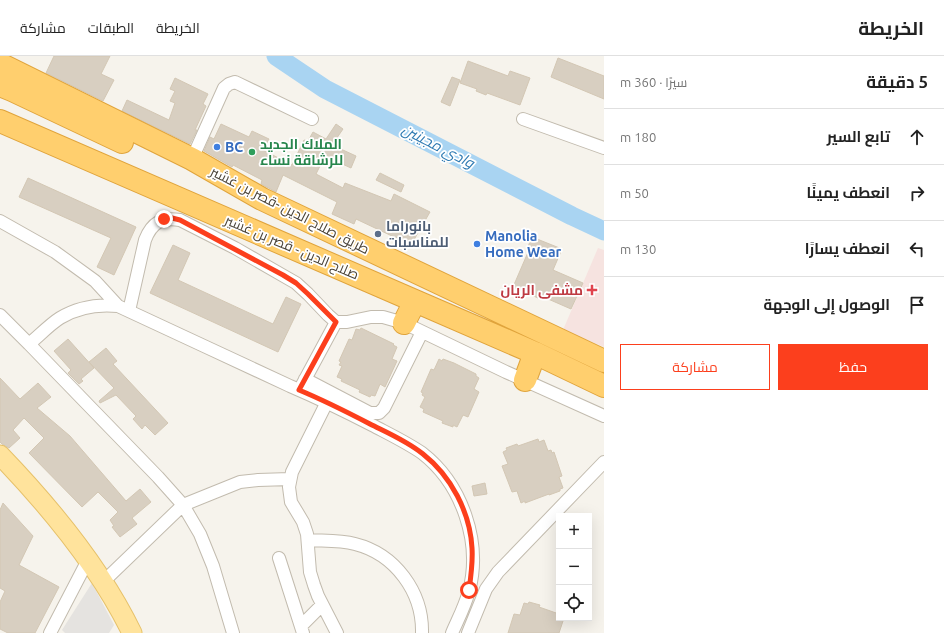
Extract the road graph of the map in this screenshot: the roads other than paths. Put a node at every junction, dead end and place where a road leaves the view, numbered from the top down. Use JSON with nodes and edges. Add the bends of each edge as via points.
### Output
{"nodes":[{"id":1,"x":0,"y":64,"type":"edge"},
{"id":2,"x":4,"y":102,"type":"edge"},
{"id":3,"x":312,"y":118,"type":"dead end"},
{"id":4,"x":523,"y":119,"type":"dead end"},
{"id":5,"x":604,"y":148,"type":"edge"},
{"id":6,"x":192,"y":159,"type":"junction"},
{"id":7,"x":262,"y":199,"type":"junction"},
{"id":8,"x":0,"y":221,"type":"edge"},
{"id":9,"x":415,"y":301,"type":"junction"},
{"id":10,"x":123,"y":309,"type":"junction"},
{"id":11,"x":0,"y":315,"type":"edge"},
{"id":12,"x":336,"y":322,"type":"junction"},
{"id":13,"x":413,"y":327,"type":"junction"},
{"id":14,"x":29,"y":344,"type":"junction"},
{"id":15,"x":535,"y":353,"type":"junction"},
{"id":16,"x":604,"y":361,"type":"edge"},
{"id":17,"x":525,"y":380,"type":"junction"},
{"id":18,"x":302,"y":384,"type":"junction"},
{"id":19,"x":604,"y":386,"type":"edge"},
{"id":20,"x":327,"y":402,"type":"junction"},
{"id":21,"x":604,"y":416,"type":"edge"},
{"id":22,"x":0,"y":455,"type":"edge"},
{"id":23,"x":604,"y":462,"type":"edge"},
{"id":24,"x":290,"y":479,"type":"junction"},
{"id":25,"x":183,"y":505,"type":"junction"},
{"id":26,"x":308,"y":540,"type":"junction"},
{"id":27,"x":279,"y":558,"type":"dead end"},
{"id":28,"x":88,"y":560,"type":"junction"},
{"id":29,"x":103,"y":582,"type":"junction"},
{"id":30,"x":322,"y":604,"type":"junction"},
{"id":31,"x":302,"y":630,"type":"edge"},
{"id":32,"x":50,"y":633,"type":"edge"},
{"id":33,"x":132,"y":633,"type":"edge"},
{"id":34,"x":233,"y":633,"type":"edge"},
{"id":35,"x":337,"y":633,"type":"edge"},
{"id":36,"x":422,"y":633,"type":"edge"},
{"id":37,"x":452,"y":633,"type":"edge"},
{"id":38,"x":468,"y":633,"type":"edge"}],
"edges":[{"from":1,"to":6,"type":"highway","name":"طريق صلاح الدين -قصر بن غشير"},
{"from":2,"to":7,"type":"highway","via":[[236,195],[248,199]]},
{"from":2,"to":9,"type":"highway","name":"صلاح الدين - قصر بن غشير","via":[[248,229]]},
{"from":3,"to":6,"type":"street","via":[[235,82],[229,84],[224,88]]},
{"from":4,"to":5,"type":"street"},
{"from":6,"to":7,"type":"highway","name":"طريق صلاح الدين -قصر بن غشير"},
{"from":7,"to":16,"type":"highway","name":"طريق صلاح الدين -قصر بن غشير"},
{"from":8,"to":10,"type":"street","via":[[55,252],[95,281]]},
{"from":9,"to":13,"type":"highway"},
{"from":9,"to":15,"type":"highway","name":"صلاح الدين - قصر بن غشير"},
{"from":10,"to":12,"type":"street","via":[[149,231],[155,224],[172,218],[296,283]]},
{"from":10,"to":14,"type":"street","via":[[103,304],[84,307],[60,318]]},
{"from":10,"to":18,"type":"street"},
{"from":11,"to":14,"type":"street"},
{"from":12,"to":13,"type":"street","via":[[383,317]]},
{"from":12,"to":18,"type":"street"},
{"from":13,"to":17,"type":"street"},
{"from":13,"to":18,"type":"street","via":[[384,408],[379,413],[370,413]]},
{"from":14,"to":25,"type":"street"},
{"from":15,"to":17,"type":"highway"},
{"from":15,"to":19,"type":"highway","name":"صلاح الدين - قصر بن غشير"},
{"from":17,"to":21,"type":"street"},
{"from":18,"to":20,"type":"street"},
{"from":20,"to":24,"type":"street"},
{"from":20,"to":37,"type":"street","via":[[423,454],[439,469],[462,505],[469,526],[472,569],[463,611]]},
{"from":22,"to":28,"type":"main road","via":[[53,514]]},
{"from":23,"to":38,"type":"street","via":[[498,572],[484,593]]},
{"from":24,"to":25,"type":"street","via":[[240,482]]},
{"from":24,"to":26,"type":"street","via":[[291,502],[303,522]]},
{"from":25,"to":29,"type":"street"},
{"from":25,"to":34,"type":"street","via":[[200,534],[213,566]]},
{"from":26,"to":30,"type":"street","via":[[310,572]]},
{"from":26,"to":36,"type":"street","via":[[355,544],[387,559],[404,576],[416,596],[422,619]]},
{"from":27,"to":31,"type":"street"},
{"from":28,"to":29,"type":"main road"},
{"from":28,"to":32,"type":"street"},
{"from":29,"to":33,"type":"main road"},
{"from":30,"to":31,"type":"street"},
{"from":30,"to":35,"type":"street"}]}
